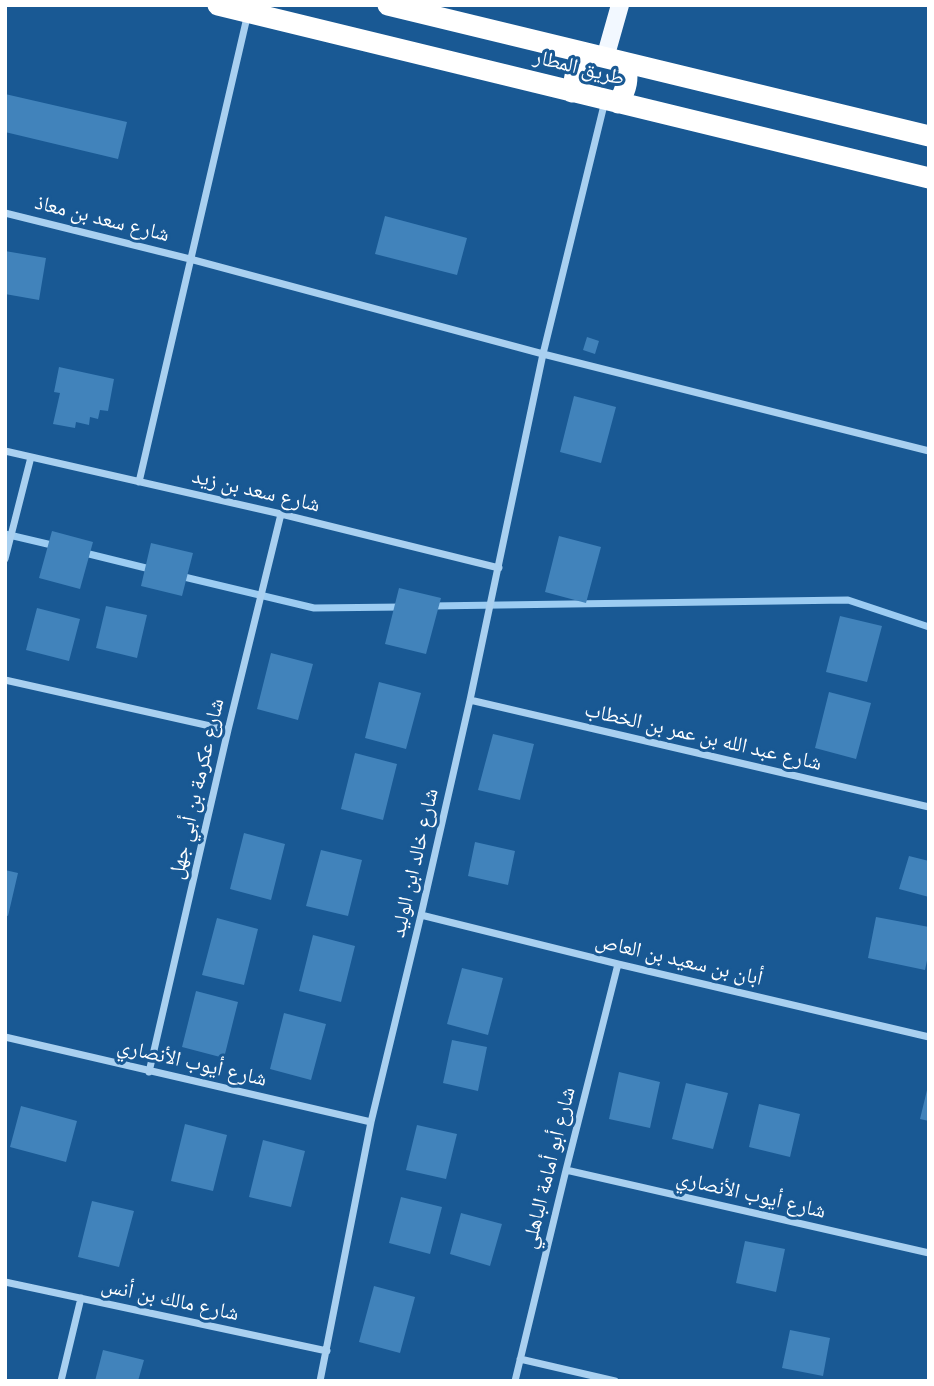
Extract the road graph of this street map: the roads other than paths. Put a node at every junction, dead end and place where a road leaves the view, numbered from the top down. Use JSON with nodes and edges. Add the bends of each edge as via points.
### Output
{"nodes":[{"id":1,"x":219,"y":5,"type":"edge"},
{"id":2,"x":388,"y":5,"type":"edge"},
{"id":3,"x":620,"y":5,"type":"edge"},
{"id":4,"x":248,"y":13,"type":"junction"},
{"id":5,"x":605,"y":58,"type":"junction"},
{"id":6,"x":572,"y":92,"type":"junction"},
{"id":7,"x":611,"y":101,"type":"junction"},
{"id":8,"x":929,"y":136,"type":"edge"},
{"id":9,"x":929,"y":178,"type":"edge"},
{"id":10,"x":5,"y":214,"type":"edge"},
{"id":11,"x":190,"y":259,"type":"junction"},
{"id":12,"x":543,"y":354,"type":"junction"},
{"id":13,"x":5,"y":451,"type":"edge"},
{"id":14,"x":929,"y":451,"type":"edge"},
{"id":15,"x":31,"y":457,"type":"junction"},
{"id":16,"x":139,"y":482,"type":"junction"},
{"id":17,"x":281,"y":514,"type":"junction"},
{"id":18,"x":5,"y":559,"type":"edge"},
{"id":19,"x":499,"y":568,"type":"junction"},
{"id":20,"x":5,"y":680,"type":"edge"},
{"id":21,"x":470,"y":700,"type":"junction"},
{"id":22,"x":229,"y":730,"type":"junction"},
{"id":23,"x":929,"y":807,"type":"edge"},
{"id":24,"x":421,"y":915,"type":"junction"},
{"id":25,"x":618,"y":964,"type":"junction"},
{"id":26,"x":5,"y":1037,"type":"edge"},
{"id":27,"x":929,"y":1037,"type":"edge"},
{"id":28,"x":149,"y":1072,"type":"junction"},
{"id":29,"x":371,"y":1122,"type":"junction"},
{"id":30,"x":566,"y":1170,"type":"junction"},
{"id":31,"x":929,"y":1253,"type":"edge"},
{"id":32,"x":5,"y":1282,"type":"edge"},
{"id":33,"x":81,"y":1298,"type":"junction"},
{"id":34,"x":327,"y":1352,"type":"junction"},
{"id":35,"x":520,"y":1359,"type":"junction"},
{"id":36,"x":61,"y":1381,"type":"edge"},
{"id":37,"x":320,"y":1381,"type":"edge"},
{"id":38,"x":515,"y":1381,"type":"edge"},
{"id":39,"x":615,"y":1381,"type":"edge"}],
"edges":[{"from":1,"to":4,"type":"highway","name":"طريق المطار"},
{"from":2,"to":5,"type":"highway","name":"طريق المطار"},
{"from":3,"to":5,"type":"main road"},
{"from":4,"to":6,"type":"highway","name":"طريق المطار"},
{"from":4,"to":11,"type":"street"},
{"from":5,"to":6,"type":"highway","via":[[576,71]]},
{"from":5,"to":7,"type":"highway","via":[[628,80]]},
{"from":5,"to":8,"type":"highway","name":"طريق المطار"},
{"from":6,"to":7,"type":"highway","name":"طريق المطار"},
{"from":7,"to":9,"type":"highway","name":"طريق المطار"},
{"from":7,"to":12,"type":"street","name":"شارع خالد ابن الوليد"},
{"from":10,"to":11,"type":"street","name":"شارع سعد بن معاذ"},
{"from":11,"to":12,"type":"street","name":"شارع سعد بن معاذ"},
{"from":11,"to":16,"type":"street"},
{"from":12,"to":14,"type":"street","name":"شارع سعد بن معاذ"},
{"from":12,"to":19,"type":"street","name":"شارع خالد ابن الوليد"},
{"from":13,"to":15,"type":"street","name":"شارع سعد بن زيد"},
{"from":15,"to":16,"type":"street","name":"شارع سعد بن زيد"},
{"from":15,"to":18,"type":"street"},
{"from":16,"to":17,"type":"street","name":"شارع سعد بن زيد"},
{"from":17,"to":19,"type":"street","name":"شارع سعد بن زيد"},
{"from":17,"to":22,"type":"street","name":"شارع عكرمة بن أبي جهل"},
{"from":19,"to":21,"type":"street","name":"شارع خالد ابن الوليد"},
{"from":20,"to":22,"type":"street"},
{"from":21,"to":23,"type":"street","name":"شارع عبد الله بن عمر بن الخطاب"},
{"from":21,"to":24,"type":"street","name":"شارع خالد ابن الوليد"},
{"from":22,"to":28,"type":"street","name":"شارع عكرمة بن أبي جهل"},
{"from":24,"to":25,"type":"street","name":"أبان بن سعيد بن العاص"},
{"from":24,"to":29,"type":"street","name":"شارع خالد ابن الوليد"},
{"from":25,"to":27,"type":"street","name":"أبان بن سعيد بن العاص"},
{"from":25,"to":30,"type":"street","name":"شارع أبو أمامة الباهلي"},
{"from":26,"to":28,"type":"street","name":"شارع أيوب الأنصاري"},
{"from":28,"to":29,"type":"street","name":"شارع أيوب الأنصاري"},
{"from":29,"to":34,"type":"street","name":"شارع خالد ابن الوليد"},
{"from":30,"to":31,"type":"street","name":"شارع أيوب الأنصاري"},
{"from":30,"to":35,"type":"street","name":"شارع أبو أمامة الباهلي"},
{"from":32,"to":33,"type":"street","name":"شارع مالك بن أنس"},
{"from":33,"to":34,"type":"street","name":"شارع مالك بن أنس"},
{"from":33,"to":36,"type":"street"},
{"from":34,"to":37,"type":"street","name":"شارع خالد ابن الوليد"},
{"from":35,"to":38,"type":"street","name":"شارع أبو أمامة الباهلي"},
{"from":35,"to":39,"type":"street"}]}
